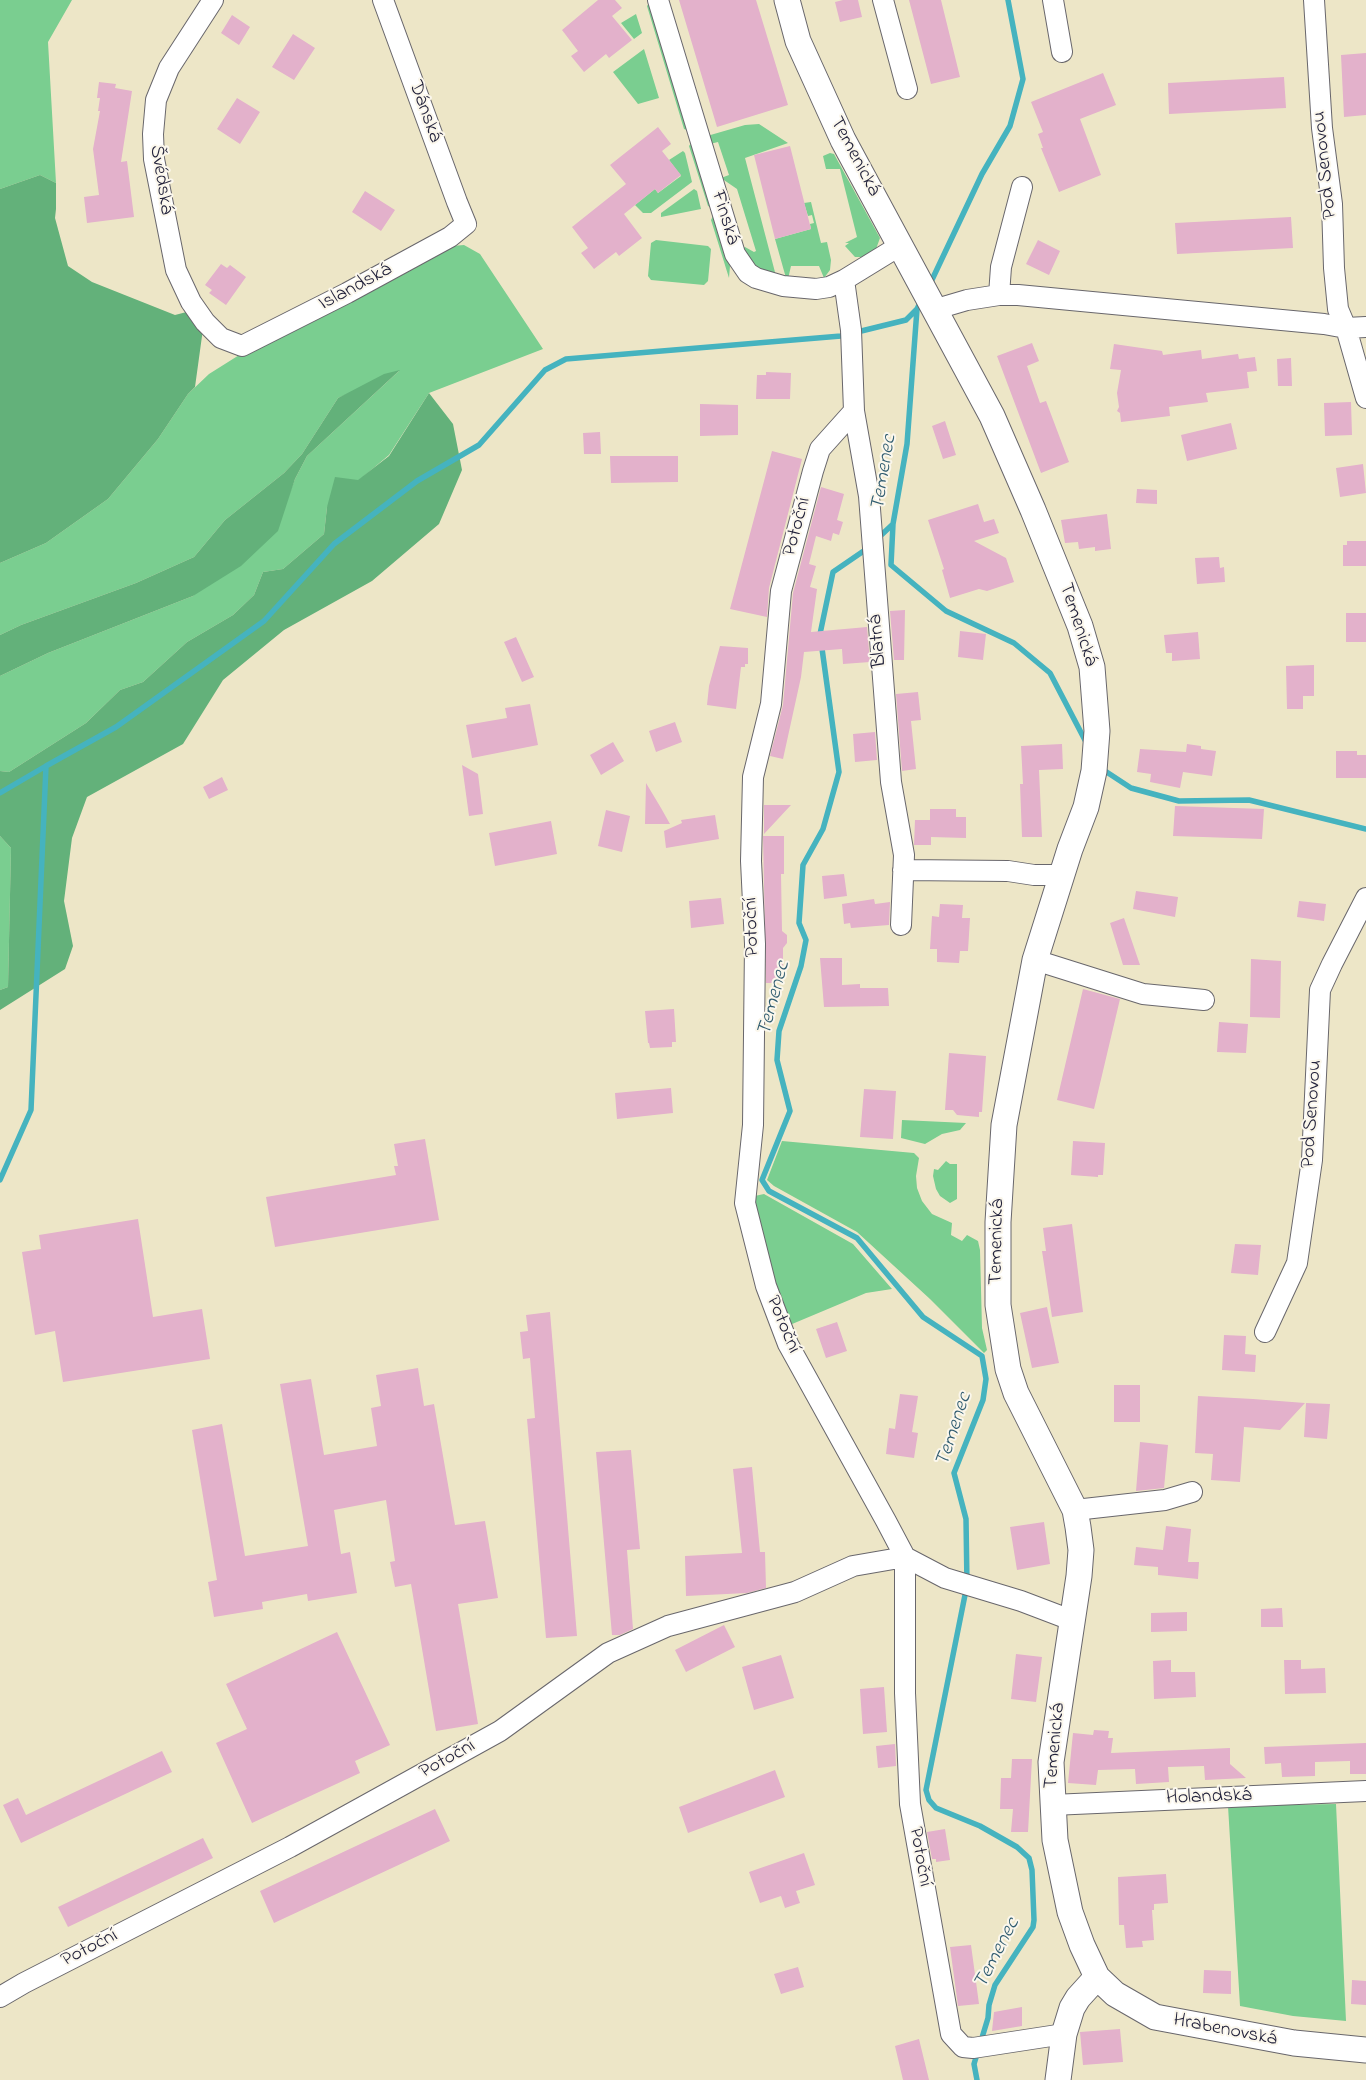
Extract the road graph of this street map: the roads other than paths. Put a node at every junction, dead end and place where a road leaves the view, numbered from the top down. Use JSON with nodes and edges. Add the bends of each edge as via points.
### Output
{"nodes":[{"id":1,"x":213,"y":0,"type":"edge"},
{"id":2,"x":383,"y":0,"type":"edge"},
{"id":3,"x":658,"y":0,"type":"edge"},
{"id":4,"x":786,"y":0,"type":"edge"},
{"id":5,"x":883,"y":0,"type":"edge"},
{"id":6,"x":1053,"y":0,"type":"edge"},
{"id":7,"x":1314,"y":0,"type":"edge"},
{"id":8,"x":1062,"y":52,"type":"dead end"},
{"id":9,"x":907,"y":89,"type":"dead end"},
{"id":10,"x":1022,"y":187,"type":"dead end"},
{"id":11,"x":466,"y":224,"type":"joint"},
{"id":12,"x":905,"y":253,"type":"junction"},
{"id":13,"x":844,"y":280,"type":"junction"},
{"id":14,"x":999,"y":295,"type":"junction"},
{"id":15,"x":931,"y":305,"type":"junction"},
{"id":16,"x":1366,"y":326,"type":"edge"},
{"id":17,"x":1346,"y":328,"type":"junction"},
{"id":18,"x":242,"y":346,"type":"joint"},
{"id":19,"x":1366,"y":398,"type":"edge"},
{"id":20,"x":854,"y":412,"type":"junction"},
{"id":21,"x":903,"y":870,"type":"junction"},
{"id":22,"x":1061,"y":875,"type":"junction"},
{"id":23,"x":1366,"y":898,"type":"edge"},
{"id":24,"x":901,"y":925,"type":"dead end"},
{"id":25,"x":1035,"y":960,"type":"junction"},
{"id":26,"x":1204,"y":1000,"type":"dead end"},
{"id":27,"x":1265,"y":1332,"type":"dead end"},
{"id":28,"x":1192,"y":1492,"type":"dead end"},
{"id":29,"x":1075,"y":1510,"type":"junction"},
{"id":30,"x":905,"y":1557,"type":"junction"},
{"id":31,"x":1071,"y":1620,"type":"junction"},
{"id":32,"x":1366,"y":1792,"type":"edge"},
{"id":33,"x":1052,"y":1805,"type":"junction"},
{"id":34,"x":1097,"y":1978,"type":"junction"},
{"id":35,"x":0,"y":1998,"type":"edge"},
{"id":36,"x":1064,"y":2034,"type":"junction"},
{"id":37,"x":1366,"y":2050,"type":"edge"},
{"id":38,"x":1058,"y":2080,"type":"edge"}],
"edges":[{"from":1,"to":18,"type":"street","name":"Švédská","via":[[169,68],[156,100],[154,159],[176,270],[191,302],[221,338]]},
{"from":2,"to":11,"type":"street","name":"Dánská"},
{"from":3,"to":13,"type":"street","name":"Finská","via":[[735,254],[748,273],[783,286],[816,289]]},
{"from":4,"to":12,"type":"street","name":"Temenická","via":[[798,41],[843,140]]},
{"from":5,"to":9,"type":"street"},
{"from":6,"to":8,"type":"street"},
{"from":7,"to":17,"type":"street","name":"Pod Senovou","via":[[1322,128],[1332,204],[1335,284],[1338,309]]},
{"from":10,"to":14,"type":"street","via":[[1001,268]]},
{"from":11,"to":18,"type":"street","name":"Islandská","via":[[450,237]]},
{"from":12,"to":13,"type":"street","name":"Finská"},
{"from":12,"to":15,"type":"street","name":"Temenická"},
{"from":13,"to":20,"type":"street","via":[[851,330]]},
{"from":14,"to":15,"type":"street"},
{"from":14,"to":17,"type":"street"},
{"from":15,"to":22,"type":"street","name":"Temenická","via":[[992,416],[1080,626],[1092,667],[1097,732],[1094,770],[1086,807]]},
{"from":16,"to":17,"type":"street"},
{"from":17,"to":19,"type":"street","name":"Pod Senovou"},
{"from":20,"to":21,"type":"street","name":"Blatná","via":[[869,496],[891,782],[904,855]]},
{"from":20,"to":30,"type":"street","name":"Potoční","via":[[820,449],[813,471],[781,591],[771,704],[753,777],[752,1125],[745,1204],[766,1286],[788,1344]]},
{"from":21,"to":22,"type":"street"},
{"from":21,"to":24,"type":"street","name":"Blatná"},
{"from":22,"to":25,"type":"street","name":"Temenická"},
{"from":23,"to":27,"type":"street","name":"Pod Senovou","via":[[1320,990],[1312,1160],[1297,1263]]},
{"from":25,"to":26,"type":"street","via":[[1143,994]]},
{"from":25,"to":29,"type":"street","name":"Temenická","via":[[1004,1125],[998,1215],[998,1305],[1008,1369],[1016,1393]]},
{"from":28,"to":29,"type":"street","via":[[1165,1500]]},
{"from":29,"to":31,"type":"street","name":"Temenická","via":[[1081,1550]]},
{"from":30,"to":31,"type":"street","via":[[945,1578]]},
{"from":30,"to":35,"type":"street","name":"Potoční","via":[[853,1566],[795,1592],[668,1626],[608,1653],[492,1736],[290,1847]]},
{"from":30,"to":36,"type":"street","name":"Potoční","via":[[905,1693],[910,1804],[951,2034],[962,2047],[978,2048]]},
{"from":31,"to":33,"type":"street","name":"Temenická","via":[[1051,1762]]},
{"from":32,"to":33,"type":"street","name":"Holandská"},
{"from":33,"to":34,"type":"street","name":"Temenická","via":[[1055,1840],[1070,1912]]},
{"from":34,"to":36,"type":"street","via":[[1072,2008]]},
{"from":34,"to":37,"type":"street","name":"Hrabenovská","via":[[1115,1994],[1154,2017],[1294,2043]]},
{"from":36,"to":38,"type":"street"}]}
